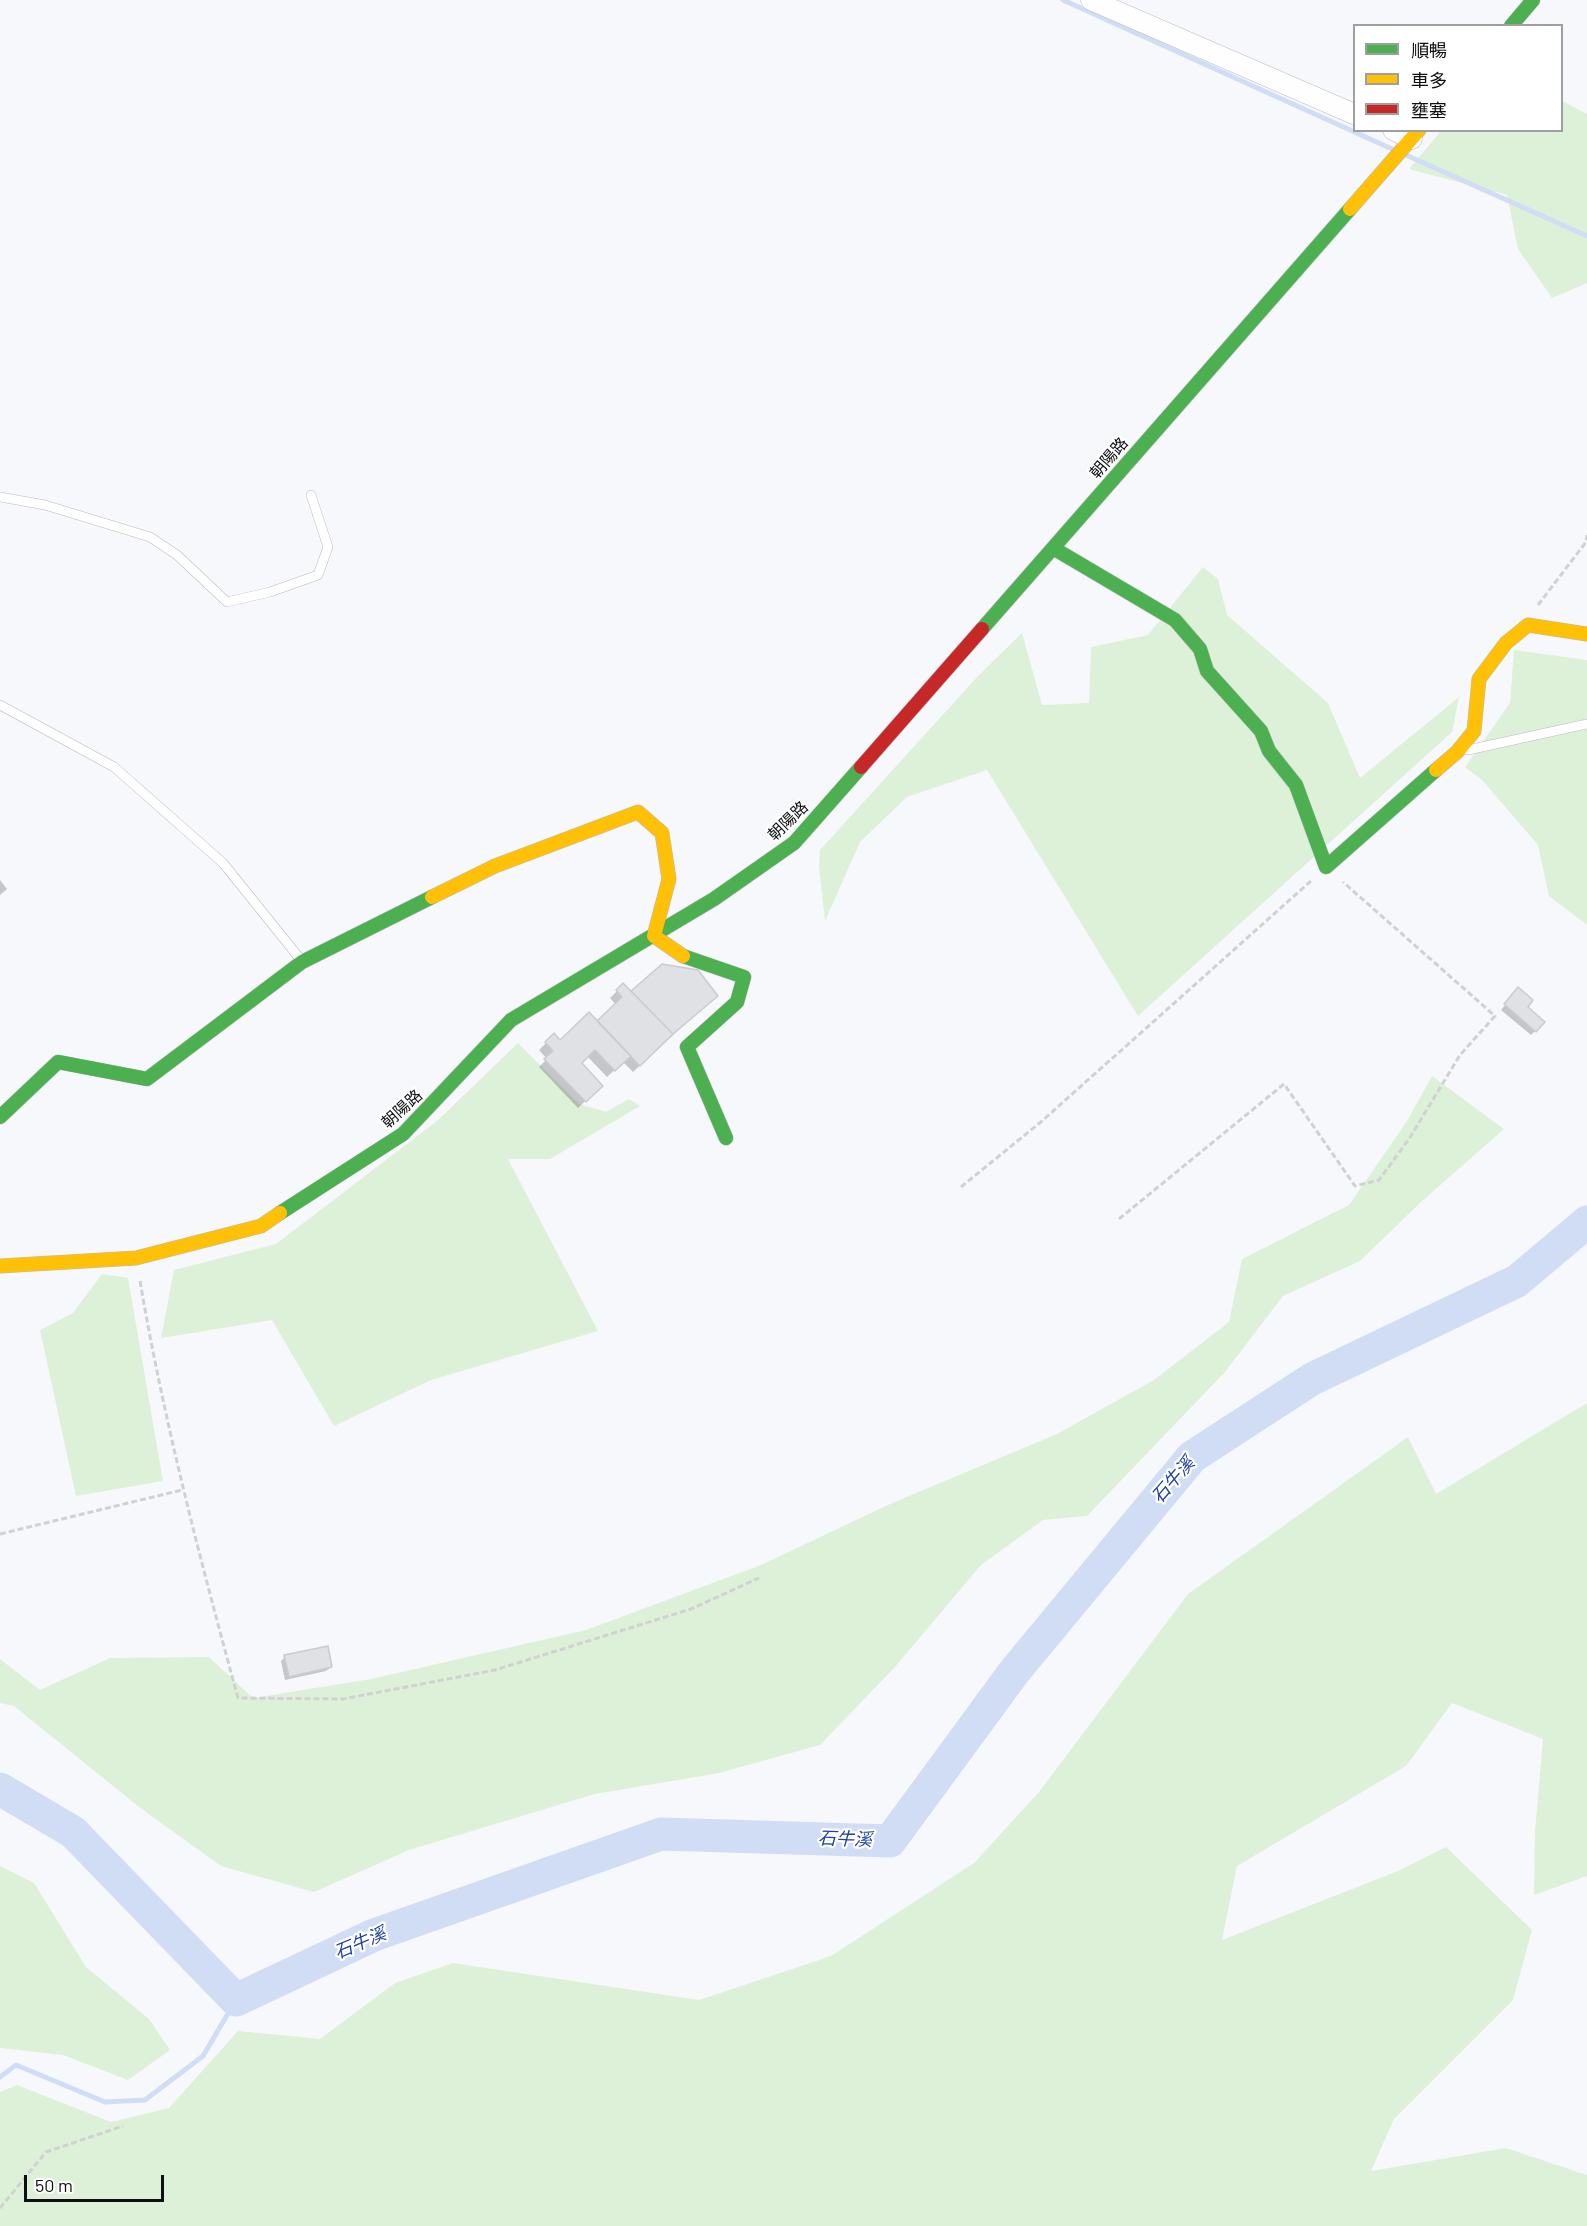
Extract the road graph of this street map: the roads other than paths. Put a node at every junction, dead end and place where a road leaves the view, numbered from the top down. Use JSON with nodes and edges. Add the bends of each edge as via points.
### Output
{"nodes":[{"id":1,"x":1091,"y":0,"type":"edge"},
{"id":2,"x":1533,"y":0,"type":"edge"},
{"id":3,"x":1513,"y":24,"type":"edge"},
{"id":4,"x":1353,"y":114,"type":"edge"},
{"id":5,"x":1415,"y":135,"type":"edge"},
{"id":6,"x":311,"y":495,"type":"dead end"},
{"id":7,"x":0,"y":497,"type":"edge"},
{"id":8,"x":1053,"y":548,"type":"junction"},
{"id":9,"x":1587,"y":634,"type":"edge"},
{"id":10,"x":0,"y":705,"type":"edge"},
{"id":11,"x":1587,"y":724,"type":"edge"},
{"id":12,"x":1457,"y":752,"type":"junction"},
{"id":13,"x":654,"y":936,"type":"junction"},
{"id":14,"x":302,"y":962,"type":"junction"},
{"id":15,"x":0,"y":1117,"type":"edge"},
{"id":16,"x":726,"y":1138,"type":"dead end"},
{"id":17,"x":0,"y":1266,"type":"edge"}],
"edges":[{"from":1,"to":4,"type":"street"},
{"from":2,"to":3,"type":"street"},
{"from":5,"to":8,"type":"street","name":"朝陽路"},
{"from":6,"to":7,"type":"lane","via":[[328,547],[318,575],[227,602],[177,555],[150,537],[45,505]]},
{"from":8,"to":12,"type":"street","via":[[1175,620],[1200,649],[1207,671],[1261,731],[1269,752],[1296,785],[1326,867]]},
{"from":8,"to":13,"type":"street","name":"朝陽路","via":[[794,843]]},
{"from":9,"to":12,"type":"street","via":[[1528,625],[1506,644],[1479,680],[1474,731]]},
{"from":10,"to":14,"type":"lane","via":[[114,766],[223,863]]},
{"from":11,"to":12,"type":"lane"},
{"from":13,"to":14,"type":"street","via":[[669,879],[662,832],[638,812],[495,866]]},
{"from":13,"to":16,"type":"street","via":[[683,956],[744,977],[737,1002],[687,1047]]},
{"from":13,"to":17,"type":"street","name":"朝陽路","via":[[511,1020],[403,1134],[261,1226],[136,1258]]},
{"from":14,"to":15,"type":"street","via":[[147,1079],[58,1062]]}]}
